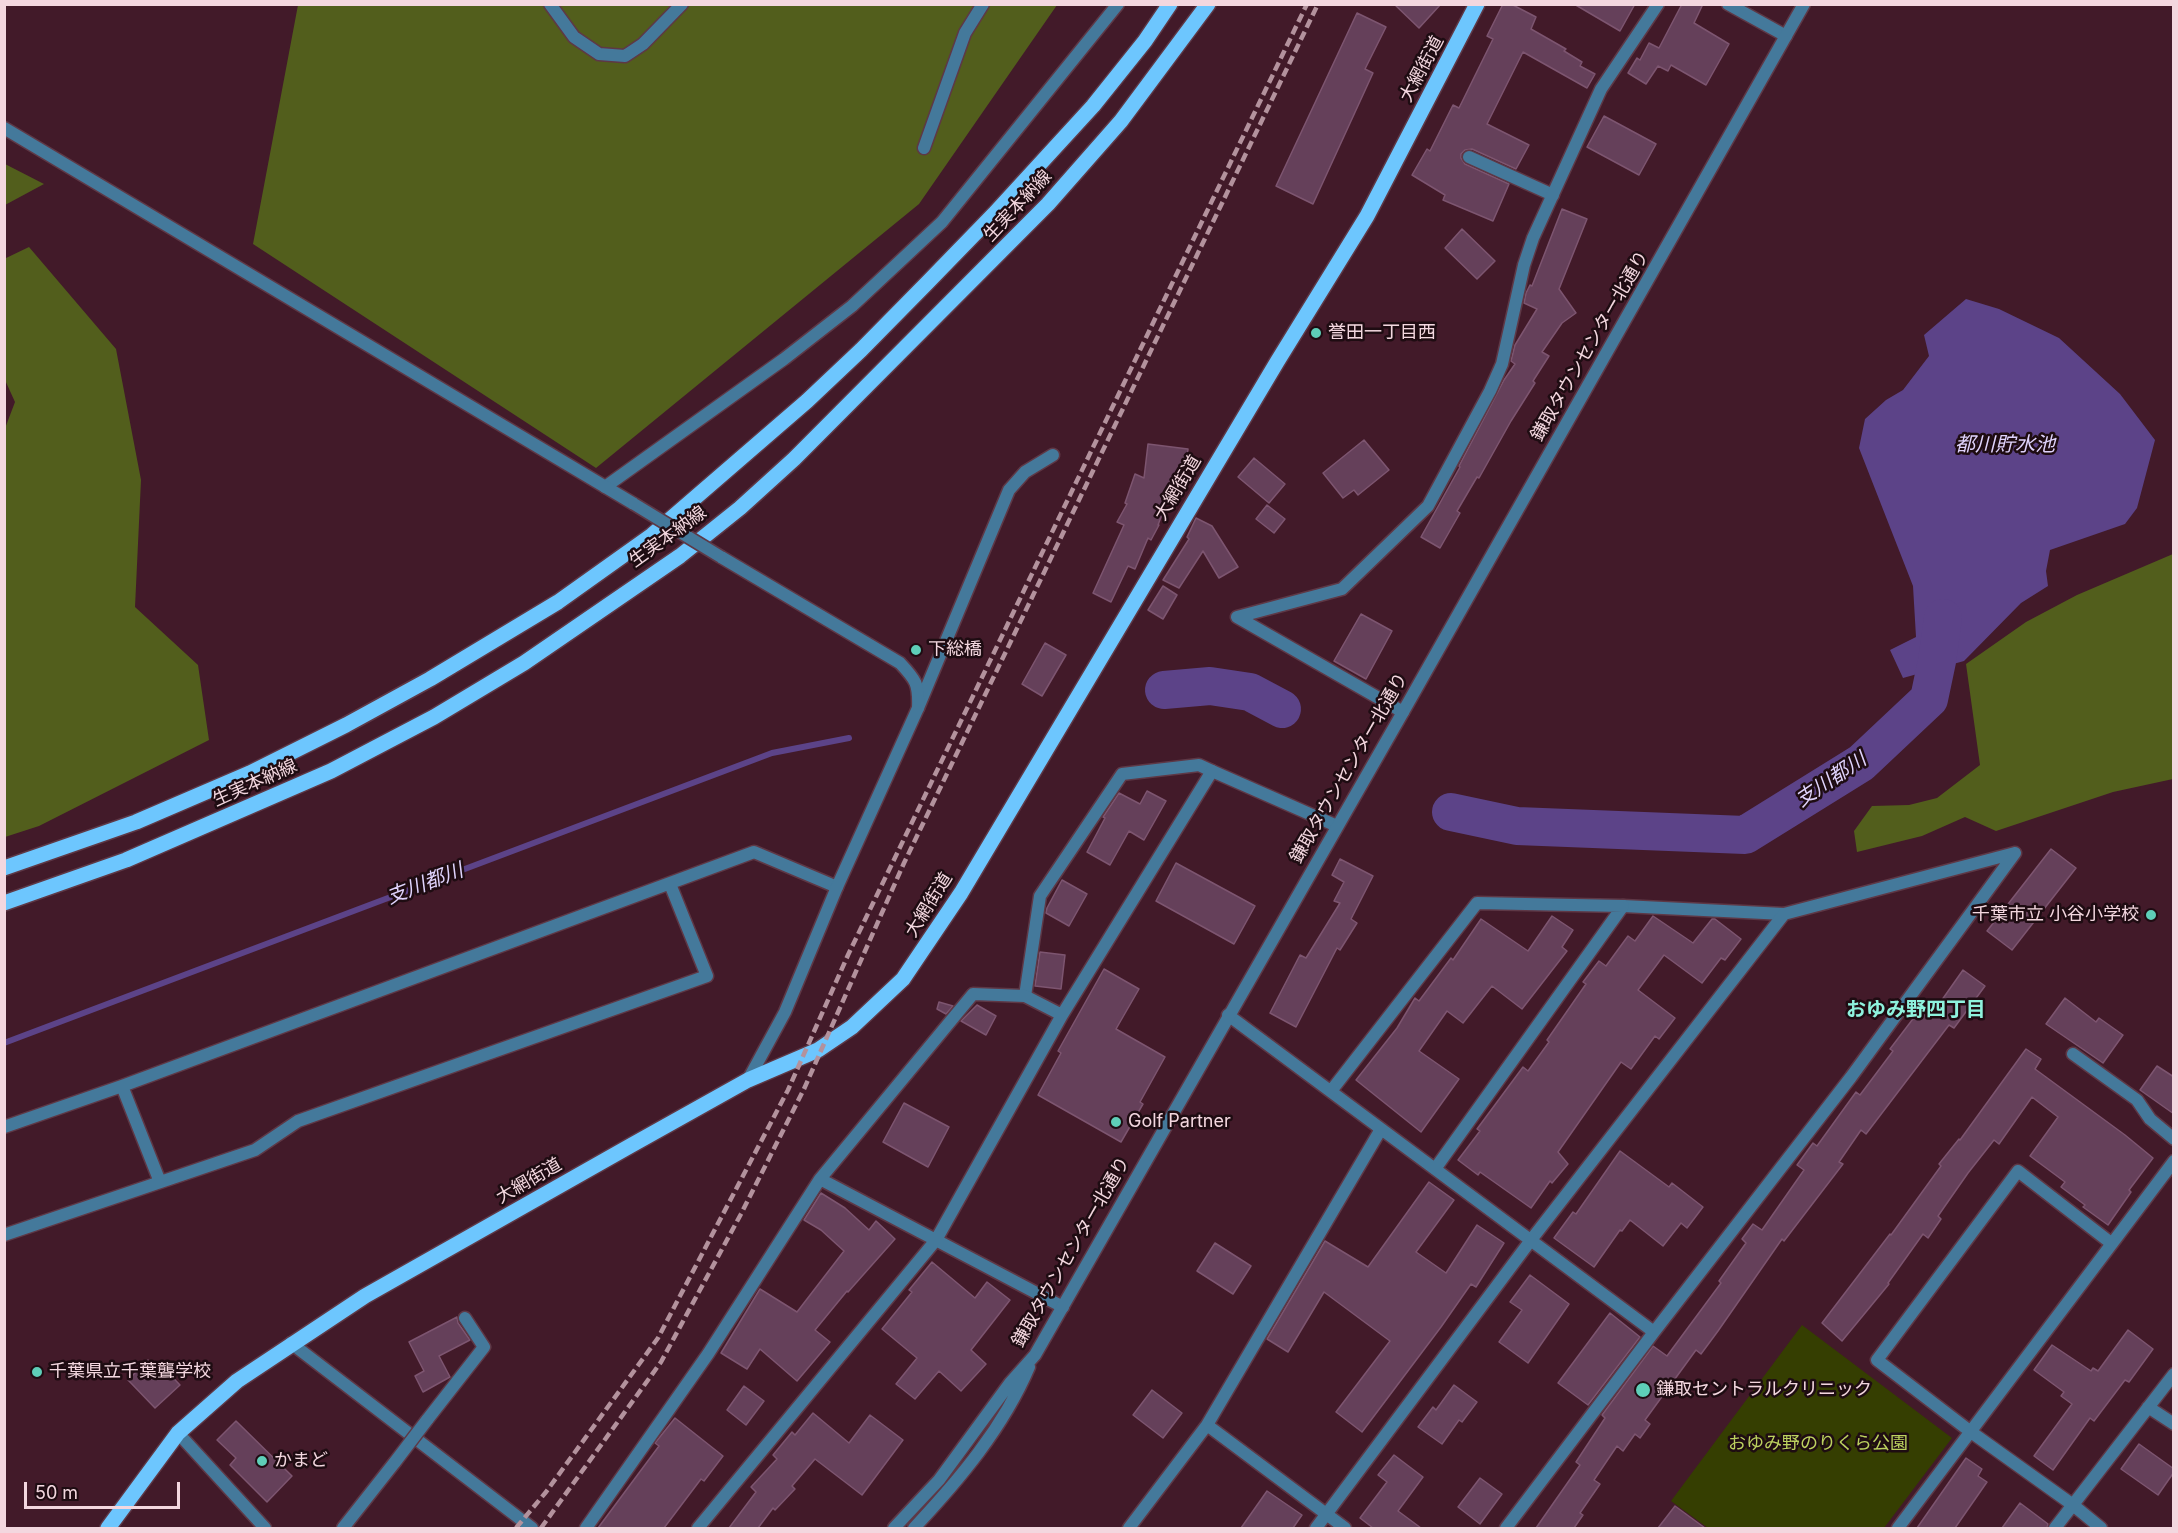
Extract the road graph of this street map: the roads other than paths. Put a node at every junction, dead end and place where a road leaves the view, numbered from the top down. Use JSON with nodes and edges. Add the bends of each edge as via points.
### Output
{"nodes":[{"id":1,"x":550,"y":4,"type":"edge"},
{"id":2,"x":682,"y":4,"type":"edge"},
{"id":3,"x":983,"y":4,"type":"edge"},
{"id":4,"x":1118,"y":4,"type":"edge"},
{"id":5,"x":1170,"y":4,"type":"edge"},
{"id":6,"x":1208,"y":4,"type":"edge"},
{"id":7,"x":1477,"y":4,"type":"edge"},
{"id":8,"x":1658,"y":4,"type":"edge"},
{"id":9,"x":1728,"y":4,"type":"edge"},
{"id":10,"x":1804,"y":4,"type":"edge"},
{"id":11,"x":1786,"y":36,"type":"junction"},
{"id":12,"x":4,"y":128,"type":"edge"},
{"id":13,"x":924,"y":148,"type":"dead end"},
{"id":14,"x":1469,"y":158,"type":"dead end"},
{"id":15,"x":1553,"y":195,"type":"junction"},
{"id":16,"x":1053,"y":456,"type":"dead end"},
{"id":17,"x":605,"y":487,"type":"junction"},
{"id":18,"x":918,"y":708,"type":"junction"},
{"id":19,"x":1403,"y":712,"type":"junction"},
{"id":20,"x":1212,"y":771,"type":"junction"},
{"id":21,"x":1337,"y":826,"type":"junction"},
{"id":22,"x":4,"y":868,"type":"edge"},
{"id":23,"x":670,"y":884,"type":"junction"},
{"id":24,"x":837,"y":887,"type":"junction"},
{"id":25,"x":4,"y":903,"type":"edge"},
{"id":26,"x":1623,"y":906,"type":"junction"},
{"id":27,"x":1784,"y":914,"type":"junction"},
{"id":28,"x":1025,"y":996,"type":"junction"},
{"id":29,"x":1062,"y":1015,"type":"junction"},
{"id":30,"x":1228,"y":1015,"type":"junction"},
{"id":31,"x":2073,"y":1054,"type":"dead end"},
{"id":32,"x":748,"y":1080,"type":"junction"},
{"id":33,"x":122,"y":1086,"type":"junction"},
{"id":34,"x":1330,"y":1092,"type":"junction"},
{"id":35,"x":4,"y":1127,"type":"edge"},
{"id":36,"x":1381,"y":1129,"type":"junction"},
{"id":37,"x":2174,"y":1139,"type":"edge"},
{"id":38,"x":2174,"y":1161,"type":"edge"},
{"id":39,"x":1435,"y":1169,"type":"junction"},
{"id":40,"x":820,"y":1179,"type":"junction"},
{"id":41,"x":160,"y":1182,"type":"junction"},
{"id":42,"x":4,"y":1235,"type":"edge"},
{"id":43,"x":936,"y":1240,"type":"junction"},
{"id":44,"x":1531,"y":1240,"type":"junction"},
{"id":45,"x":2111,"y":1243,"type":"junction"},
{"id":46,"x":1063,"y":1306,"type":"junction"},
{"id":47,"x":465,"y":1318,"type":"dead end"},
{"id":48,"x":1654,"y":1332,"type":"junction"},
{"id":49,"x":291,"y":1343,"type":"junction"},
{"id":50,"x":1035,"y":1355,"type":"junction"},
{"id":51,"x":2174,"y":1374,"type":"edge"},
{"id":52,"x":2148,"y":1407,"type":"junction"},
{"id":53,"x":2174,"y":1424,"type":"edge"},
{"id":54,"x":1207,"y":1425,"type":"junction"},
{"id":55,"x":1971,"y":1432,"type":"junction"},
{"id":56,"x":178,"y":1433,"type":"junction"},
{"id":57,"x":2073,"y":1505,"type":"junction"},
{"id":58,"x":1327,"y":1515,"type":"junction"},
{"id":59,"x":108,"y":1528,"type":"edge"},
{"id":60,"x":266,"y":1528,"type":"edge"},
{"id":61,"x":343,"y":1528,"type":"edge"},
{"id":62,"x":532,"y":1528,"type":"edge"},
{"id":63,"x":586,"y":1528,"type":"edge"},
{"id":64,"x":698,"y":1528,"type":"edge"},
{"id":65,"x":894,"y":1528,"type":"edge"},
{"id":66,"x":914,"y":1528,"type":"edge"},
{"id":67,"x":1129,"y":1528,"type":"edge"},
{"id":68,"x":1316,"y":1528,"type":"edge"},
{"id":69,"x":1345,"y":1528,"type":"edge"},
{"id":70,"x":1506,"y":1528,"type":"edge"},
{"id":71,"x":1898,"y":1528,"type":"edge"},
{"id":72,"x":2055,"y":1528,"type":"edge"},
{"id":73,"x":2101,"y":1528,"type":"edge"}],
"edges":[{"from":1,"to":2,"type":"street","via":[[574,37],[599,54],[625,56],[643,44]]},
{"from":3,"to":13,"type":"street","via":[[965,33]]},
{"from":4,"to":17,"type":"street","via":[[942,222],[835,319]]},
{"from":5,"to":22,"type":"main road","name":"生実本納線","via":[[1093,105],[927,283],[807,401],[652,535],[558,602],[345,725],[250,773],[146,817]]},
{"from":6,"to":25,"type":"main road","name":"生実本納線","via":[[1121,121],[1048,204],[794,459],[680,556],[524,663],[362,755],[126,860]]},
{"from":7,"to":32,"type":"main road","name":"大網街道","via":[[1366,216],[929,943],[903,979],[852,1027],[818,1050]]},
{"from":8,"to":15,"type":"street","via":[[1601,89]]},
{"from":9,"to":11,"type":"street"},
{"from":10,"to":11,"type":"street","name":"鎌取タウンセンター北通り"},
{"from":11,"to":19,"type":"street","name":"鎌取タウンセンター北通り"},
{"from":12,"to":17,"type":"street"},
{"from":14,"to":15,"type":"street"},
{"from":15,"to":19,"type":"street","via":[[1524,265],[1502,364],[1428,506],[1342,589],[1237,617]]},
{"from":16,"to":18,"type":"street","via":[[1025,472],[1009,490]]},
{"from":17,"to":18,"type":"street","bridge":true,"via":[[900,663],[915,679]]},
{"from":18,"to":24,"type":"street"},
{"from":19,"to":21,"type":"street","name":"鎌取タウンセンター北通り"},
{"from":20,"to":21,"type":"street"},
{"from":20,"to":28,"type":"street","via":[[1199,765],[1122,774],[1040,896]]},
{"from":20,"to":29,"type":"street"},
{"from":21,"to":30,"type":"street","name":"鎌取タウンセンター北通り"},
{"from":23,"to":24,"type":"street","via":[[754,852]]},
{"from":23,"to":33,"type":"street"},
{"from":23,"to":41,"type":"street","via":[[706,976],[298,1121],[255,1150]]},
{"from":24,"to":32,"type":"street","via":[[785,1012]]},
{"from":26,"to":27,"type":"street"},
{"from":26,"to":34,"type":"street","via":[[1477,903]]},
{"from":26,"to":39,"type":"street"},
{"from":27,"to":44,"type":"street"},
{"from":27,"to":48,"type":"street","via":[[2015,853],[1851,1077]]},
{"from":28,"to":29,"type":"street"},
{"from":28,"to":40,"type":"street","via":[[973,994]]},
{"from":29,"to":43,"type":"street"},
{"from":30,"to":34,"type":"street"},
{"from":30,"to":46,"type":"street","name":"鎌取タウンセンター北通り"},
{"from":31,"to":37,"type":"street","via":[[2137,1100],[2150,1119]]},
{"from":32,"to":49,"type":"main road","name":"大網街道","via":[[375,1291]]},
{"from":33,"to":35,"type":"street"},
{"from":33,"to":41,"type":"street"},
{"from":34,"to":36,"type":"street"},
{"from":36,"to":39,"type":"street"},
{"from":36,"to":54,"type":"street"},
{"from":38,"to":45,"type":"street"},
{"from":39,"to":44,"type":"street"},
{"from":40,"to":43,"type":"street"},
{"from":40,"to":63,"type":"street","via":[[708,1354]]},
{"from":41,"to":42,"type":"street"},
{"from":43,"to":46,"type":"street"},
{"from":43,"to":64,"type":"street"},
{"from":44,"to":48,"type":"street"},
{"from":44,"to":58,"type":"street"},
{"from":45,"to":55,"type":"street"},
{"from":45,"to":55,"type":"street","via":[[2018,1171],[1877,1360]]},
{"from":46,"to":50,"type":"street","name":"鎌取タウンセンター北通り"},
{"from":47,"to":61,"type":"street","bridge":true,"via":[[484,1347]]},
{"from":48,"to":70,"type":"street"},
{"from":49,"to":56,"type":"main road","name":"大網街道","via":[[237,1380]]},
{"from":49,"to":62,"type":"street"},
{"from":50,"to":65,"type":"street","name":"鎌取タウンセンター北通り","via":[[939,1480]]},
{"from":50,"to":66,"type":"street","via":[[1019,1391],[986,1442]]},
{"from":51,"to":52,"type":"street"},
{"from":52,"to":53,"type":"street"},
{"from":52,"to":57,"type":"street"},
{"from":54,"to":58,"type":"street"},
{"from":54,"to":67,"type":"street"},
{"from":55,"to":57,"type":"street"},
{"from":55,"to":71,"type":"street"},
{"from":56,"to":59,"type":"main road","name":"大網街道"},
{"from":56,"to":60,"type":"street"},
{"from":57,"to":72,"type":"street"},
{"from":57,"to":73,"type":"street"},
{"from":58,"to":68,"type":"street"},
{"from":58,"to":69,"type":"street"}]}
